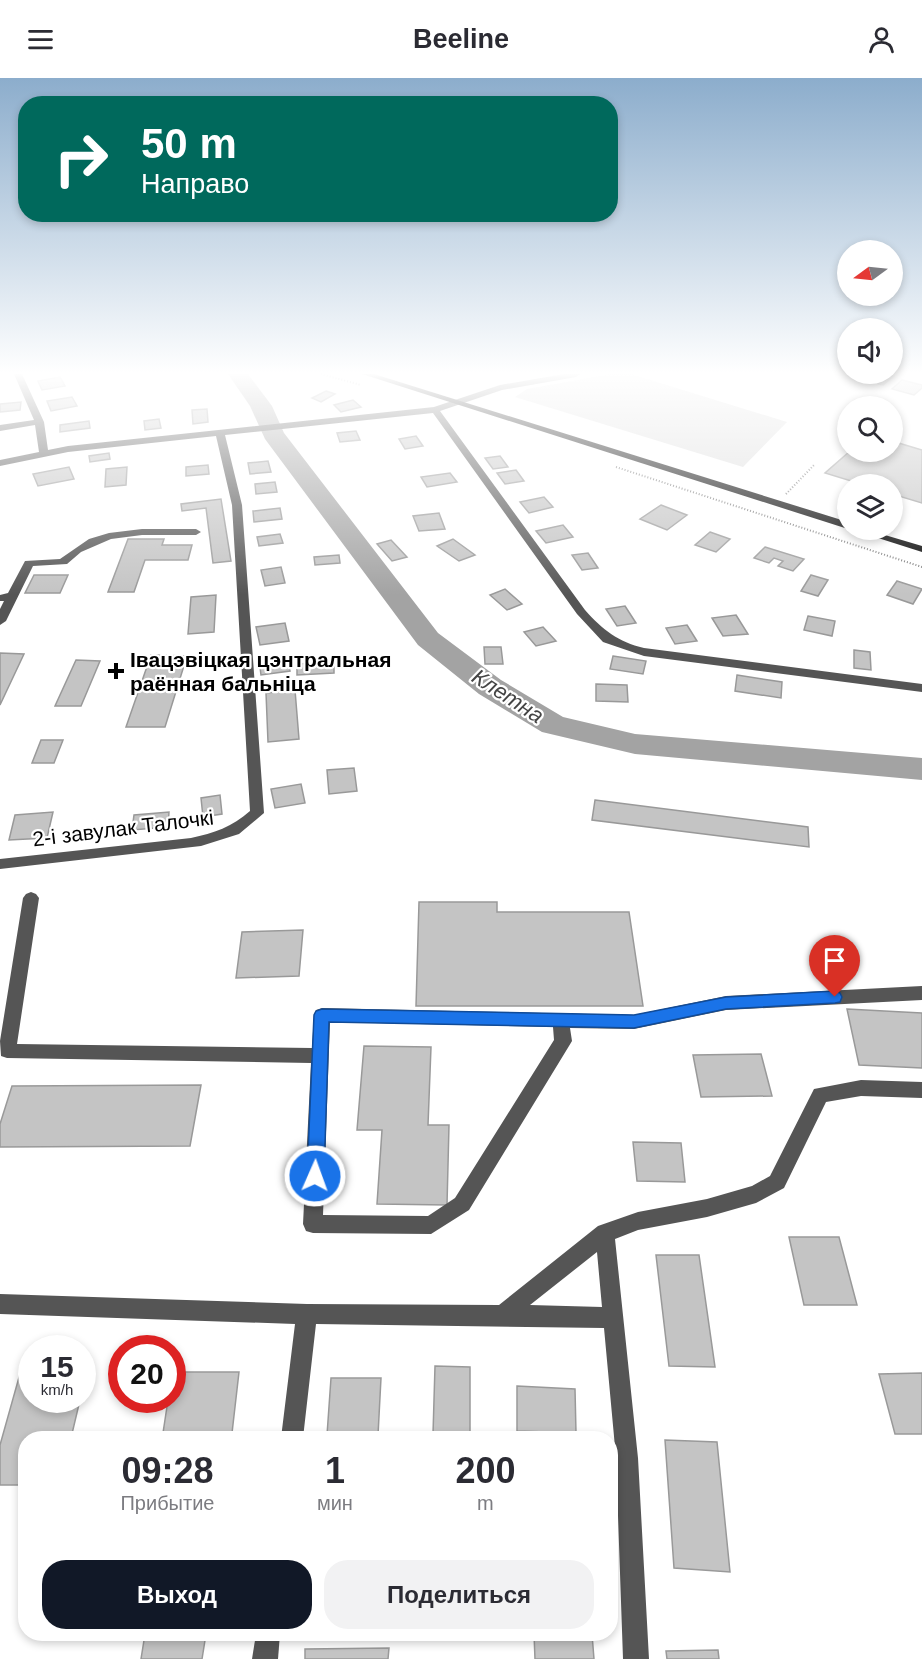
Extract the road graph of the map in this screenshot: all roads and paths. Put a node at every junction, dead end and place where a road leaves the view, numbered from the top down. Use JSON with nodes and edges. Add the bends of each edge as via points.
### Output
{"nodes":[{"id":1,"x":43,"y":448,"type":"edge"},
{"id":2,"x":83,"y":448,"type":"edge"},
{"id":3,"x":223,"y":448,"type":"edge"},
{"id":4,"x":462,"y":448,"type":"edge"},
{"id":5,"x":600,"y":448,"type":"edge"},
{"id":6,"x":44,"y":452,"type":"junction"},
{"id":7,"x":0,"y":463,"type":"edge"},
{"id":8,"x":815,"y":464,"type":"dead end"},
{"id":9,"x":615,"y":467,"type":"dead end"},
{"id":10,"x":790,"y":489,"type":"dead end"},
{"id":11,"x":837,"y":523,"type":"edge"},
{"id":12,"x":196,"y":531,"type":"dead end"},
{"id":13,"x":892,"y":540,"type":"edge"},
{"id":14,"x":922,"y":549,"type":"edge"},
{"id":15,"x":922,"y":567,"type":"edge"},
{"id":16,"x":6,"y":597,"type":"edge"},
{"id":17,"x":0,"y":621,"type":"edge"},
{"id":18,"x":922,"y":688,"type":"edge"},
{"id":19,"x":0,"y":864,"type":"edge"},
{"id":20,"x":31,"y":898,"type":"dead end"},
{"id":21,"x":922,"y":993,"type":"edge"},
{"id":22,"x":561,"y":1020,"type":"junction"},
{"id":23,"x":4,"y":1053,"type":"edge"},
{"id":24,"x":320,"y":1056,"type":"junction"},
{"id":25,"x":922,"y":1090,"type":"edge"},
{"id":26,"x":605,"y":1233,"type":"junction"},
{"id":27,"x":0,"y":1304,"type":"edge"},
{"id":28,"x":307,"y":1314,"type":"junction"},
{"id":29,"x":502,"y":1315,"type":"junction"},
{"id":30,"x":614,"y":1318,"type":"junction"},
{"id":31,"x":293,"y":1431,"type":"edge"},
{"id":32,"x":267,"y":1641,"type":"edge"},
{"id":33,"x":265,"y":1659,"type":"edge"},
{"id":34,"x":636,"y":1659,"type":"edge"}],
"edges":[{"from":1,"to":6,"type":"street"},
{"from":2,"to":6,"type":"street"},
{"from":3,"to":19,"type":"street","name":"2-і завулак Талочкі","via":[[237,505],[257,813],[241,828],[191,843]]},
{"from":4,"to":18,"type":"street","via":[[581,612],[613,644],[644,652]]},
{"from":5,"to":11,"type":"main road"},
{"from":6,"to":7,"type":"street"},
{"from":8,"to":10,"type":"path"},
{"from":9,"to":15,"type":"path"},
{"from":12,"to":16,"type":"street","via":[[109,534],[77,548],[63,562],[29,563]]},
{"from":13,"to":14,"type":"main road"},
{"from":16,"to":17,"type":"street"},
{"from":20,"to":23,"type":"street"},
{"from":21,"to":22,"type":"street","via":[[726,1003],[634,1022]]},
{"from":22,"to":24,"type":"street","via":[[322,1015]]},
{"from":22,"to":24,"type":"street","via":[[563,1041],[462,1204],[431,1225],[314,1224]]},
{"from":23,"to":24,"type":"street"},
{"from":25,"to":26,"type":"street","via":[[861,1088],[820,1095],[777,1182],[756,1194],[638,1221]]},
{"from":26,"to":29,"type":"street"},
{"from":26,"to":30,"type":"street"},
{"from":27,"to":28,"type":"street"},
{"from":28,"to":29,"type":"street"},
{"from":28,"to":31,"type":"street"},
{"from":29,"to":30,"type":"street"},
{"from":30,"to":34,"type":"street","via":[[627,1458]]},
{"from":32,"to":33,"type":"street"}]}
